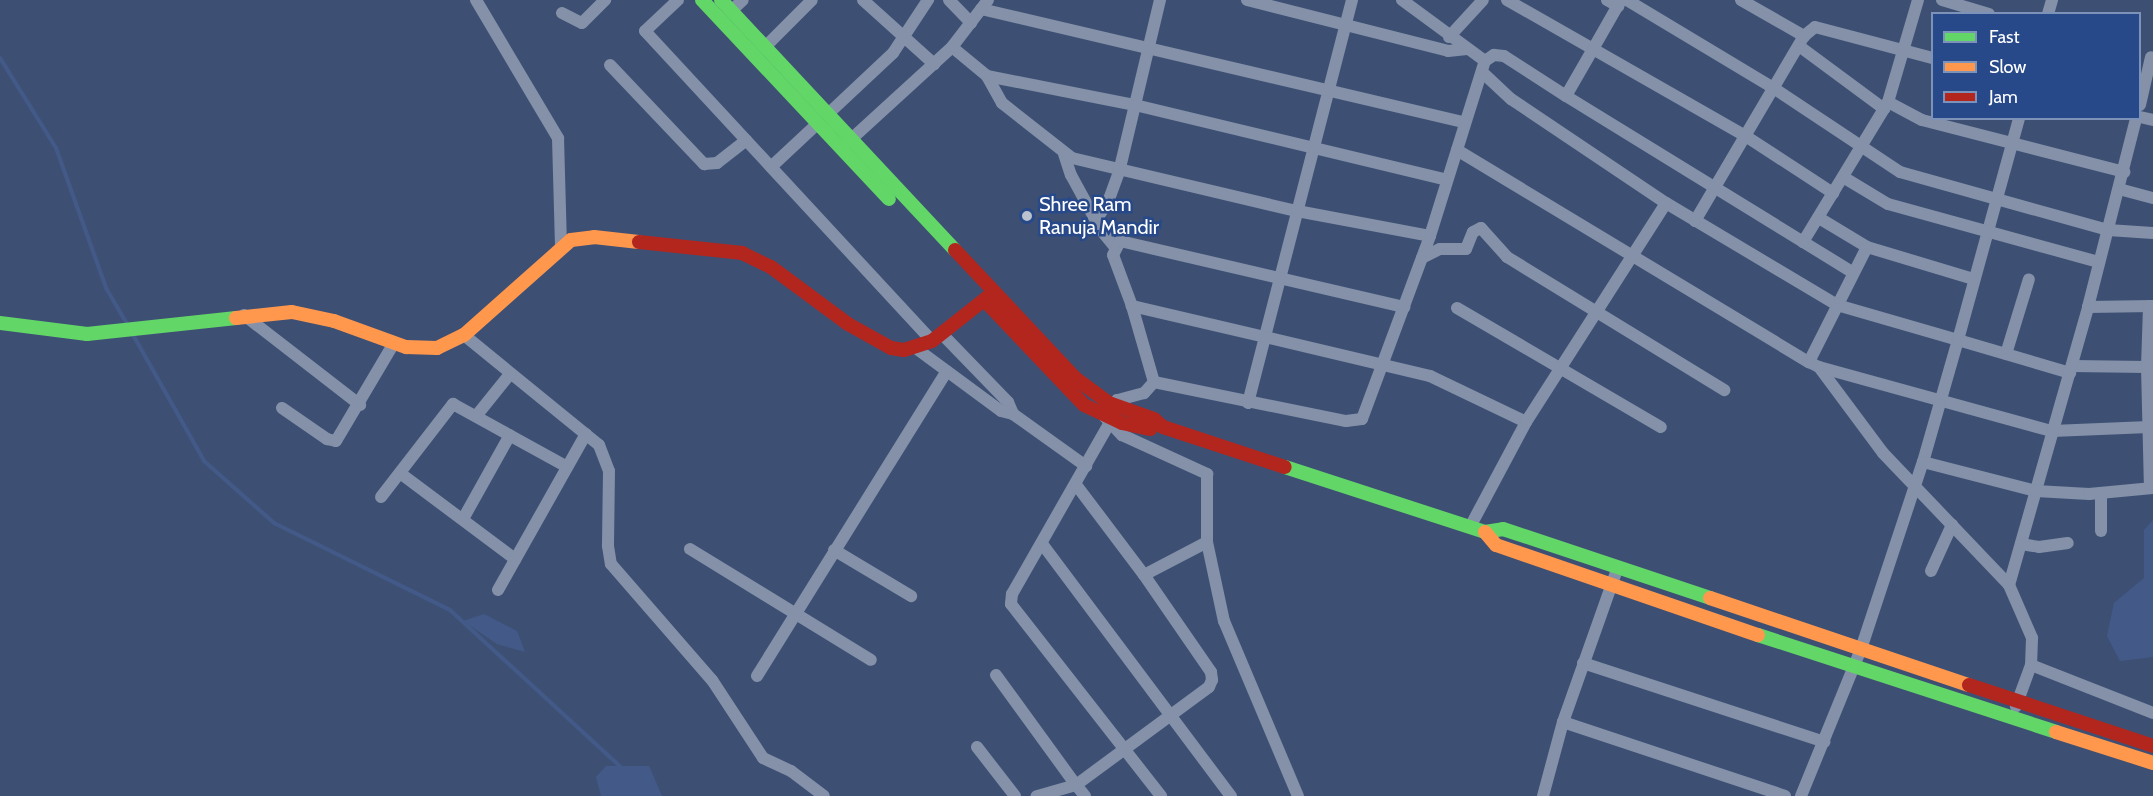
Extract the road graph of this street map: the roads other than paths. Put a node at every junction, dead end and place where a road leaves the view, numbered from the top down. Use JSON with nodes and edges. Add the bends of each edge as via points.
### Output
{"nodes":[{"id":1,"x":476,"y":0,"type":"edge"},
{"id":2,"x":606,"y":0,"type":"edge"},
{"id":3,"x":678,"y":0,"type":"edge"},
{"id":4,"x":702,"y":0,"type":"edge"},
{"id":5,"x":721,"y":0,"type":"edge"},
{"id":6,"x":743,"y":0,"type":"edge"},
{"id":7,"x":813,"y":0,"type":"edge"},
{"id":8,"x":863,"y":0,"type":"edge"},
{"id":9,"x":928,"y":0,"type":"edge"},
{"id":10,"x":950,"y":0,"type":"edge"},
{"id":11,"x":1160,"y":0,"type":"edge"},
{"id":12,"x":1247,"y":0,"type":"edge"},
{"id":13,"x":1352,"y":0,"type":"edge"},
{"id":14,"x":1483,"y":0,"type":"edge"},
{"id":15,"x":1507,"y":0,"type":"edge"},
{"id":16,"x":1741,"y":0,"type":"edge"},
{"id":17,"x":1918,"y":0,"type":"edge"},
{"id":18,"x":1942,"y":0,"type":"edge"},
{"id":19,"x":1405,"y":1,"type":"edge"},
{"id":20,"x":1618,"y":2,"type":"edge"},
{"id":21,"x":985,"y":5,"type":"edge"},
{"id":22,"x":731,"y":11,"type":"junction"},
{"id":23,"x":1982,"y":12,"type":"edge"},
{"id":24,"x":562,"y":14,"type":"dead end"},
{"id":25,"x":971,"y":23,"type":"junction"},
{"id":26,"x":1346,"y":24,"type":"junction"},
{"id":27,"x":905,"y":37,"type":"junction"},
{"id":28,"x":1449,"y":37,"type":"junction"},
{"id":29,"x":1802,"y":41,"type":"junction"},
{"id":30,"x":1150,"y":46,"type":"junction"},
{"id":31,"x":765,"y":47,"type":"junction"},
{"id":32,"x":952,"y":47,"type":"junction"},
{"id":33,"x":1467,"y":49,"type":"junction"},
{"id":34,"x":1593,"y":49,"type":"junction"},
{"id":35,"x":1903,"y":49,"type":"junction"},
{"id":36,"x":2148,"y":56,"type":"edge"},
{"id":37,"x":1931,"y":58,"type":"edge"},
{"id":38,"x":934,"y":64,"type":"junction"},
{"id":39,"x":610,"y":65,"type":"dead end"},
{"id":40,"x":1484,"y":66,"type":"junction"},
{"id":41,"x":987,"y":76,"type":"junction"},
{"id":42,"x":1329,"y":88,"type":"junction"},
{"id":43,"x":1775,"y":89,"type":"junction"},
{"id":44,"x":2141,"y":94,"type":"edge"},
{"id":45,"x":1566,"y":96,"type":"junction"},
{"id":46,"x":1135,"y":105,"type":"junction"},
{"id":47,"x":1886,"y":105,"type":"junction"},
{"id":48,"x":823,"y":118,"type":"junction"},
{"id":49,"x":2018,"y":120,"type":"edge"},
{"id":50,"x":2137,"y":120,"type":"edge"},
{"id":51,"x":1464,"y":122,"type":"junction"},
{"id":52,"x":1746,"y":137,"type":"junction"},
{"id":53,"x":746,"y":140,"type":"junction"},
{"id":54,"x":2012,"y":142,"type":"junction"},
{"id":55,"x":846,"y":144,"type":"junction"},
{"id":56,"x":1861,"y":147,"type":"junction"},
{"id":57,"x":1314,"y":150,"type":"junction"},
{"id":58,"x":1457,"y":150,"type":"junction"},
{"id":59,"x":1064,"y":153,"type":"junction"},
{"id":60,"x":771,"y":167,"type":"junction"},
{"id":61,"x":1119,"y":172,"type":"junction"},
{"id":62,"x":2124,"y":172,"type":"junction"},
{"id":63,"x":1843,"y":177,"type":"junction"},
{"id":64,"x":1447,"y":180,"type":"junction"},
{"id":65,"x":1716,"y":185,"type":"junction"},
{"id":66,"x":2119,"y":189,"type":"junction"},
{"id":67,"x":1833,"y":193,"type":"junction"},
{"id":68,"x":2153,"y":198,"type":"edge"},
{"id":69,"x":1997,"y":199,"type":"junction"},
{"id":70,"x":1666,"y":203,"type":"junction"},
{"id":71,"x":1297,"y":211,"type":"junction"},
{"id":72,"x":1819,"y":218,"type":"junction"},
{"id":73,"x":1096,"y":220,"type":"junction"},
{"id":74,"x":1695,"y":221,"type":"junction"},
{"id":75,"x":1989,"y":229,"type":"junction"},
{"id":76,"x":2108,"y":230,"type":"junction"},
{"id":77,"x":2153,"y":233,"type":"edge"},
{"id":78,"x":1430,"y":236,"type":"junction"},
{"id":79,"x":1803,"y":242,"type":"junction"},
{"id":80,"x":1115,"y":246,"type":"junction"},
{"id":81,"x":561,"y":247,"type":"junction"},
{"id":82,"x":1867,"y":247,"type":"junction"},
{"id":83,"x":1635,"y":256,"type":"junction"},
{"id":84,"x":1422,"y":258,"type":"junction"},
{"id":85,"x":2098,"y":262,"type":"junction"},
{"id":86,"x":1852,"y":272,"type":"junction"},
{"id":87,"x":1279,"y":276,"type":"junction"},
{"id":88,"x":1974,"y":279,"type":"junction"},
{"id":89,"x":2030,"y":279,"type":"dead end"},
{"id":90,"x":989,"y":296,"type":"junction"},
{"id":91,"x":1837,"y":305,"type":"junction"},
{"id":92,"x":1132,"y":306,"type":"junction"},
{"id":93,"x":2151,"y":306,"type":"edge"},
{"id":94,"x":1404,"y":307,"type":"junction"},
{"id":95,"x":2088,"y":307,"type":"junction"},
{"id":96,"x":1457,"y":308,"type":"dead end"},
{"id":97,"x":1597,"y":314,"type":"junction"},
{"id":98,"x":244,"y":315,"type":"junction"},
{"id":99,"x":0,"y":323,"type":"edge"},
{"id":100,"x":464,"y":335,"type":"junction"},
{"id":101,"x":937,"y":337,"type":"junction"},
{"id":102,"x":1265,"y":337,"type":"junction"},
{"id":103,"x":1958,"y":340,"type":"junction"},
{"id":104,"x":394,"y":343,"type":"junction"},
{"id":105,"x":917,"y":349,"type":"junction"},
{"id":106,"x":2006,"y":354,"type":"junction"},
{"id":107,"x":1386,"y":363,"type":"junction"},
{"id":108,"x":1814,"y":365,"type":"junction"},
{"id":109,"x":2147,"y":367,"type":"junction"},
{"id":110,"x":2071,"y":369,"type":"junction"},
{"id":111,"x":1559,"y":370,"type":"junction"},
{"id":112,"x":947,"y":371,"type":"junction"},
{"id":113,"x":510,"y":374,"type":"junction"},
{"id":114,"x":1154,"y":382,"type":"junction"},
{"id":115,"x":1724,"y":390,"type":"dead end"},
{"id":116,"x":2152,"y":394,"type":"edge"},
{"id":117,"x":1940,"y":401,"type":"junction"},
{"id":118,"x":1248,"y":403,"type":"junction"},
{"id":119,"x":360,"y":405,"type":"junction"},
{"id":120,"x":282,"y":408,"type":"dead end"},
{"id":121,"x":1013,"y":414,"type":"junction"},
{"id":122,"x":477,"y":415,"type":"junction"},
{"id":123,"x":1109,"y":415,"type":"junction"},
{"id":124,"x":1526,"y":422,"type":"junction"},
{"id":125,"x":1661,"y":427,"type":"dead end"},
{"id":126,"x":2149,"y":427,"type":"junction"},
{"id":127,"x":2052,"y":431,"type":"junction"},
{"id":128,"x":586,"y":434,"type":"junction"},
{"id":129,"x":510,"y":435,"type":"junction"},
{"id":130,"x":1923,"y":462,"type":"junction"},
{"id":131,"x":1086,"y":466,"type":"junction"},
{"id":132,"x":567,"y":467,"type":"junction"},
{"id":133,"x":400,"y":473,"type":"junction"},
{"id":134,"x":1077,"y":486,"type":"junction"},
{"id":135,"x":1915,"y":488,"type":"junction"},
{"id":136,"x":2152,"y":488,"type":"edge"},
{"id":137,"x":2036,"y":491,"type":"junction"},
{"id":138,"x":2101,"y":493,"type":"junction"},
{"id":139,"x":381,"y":497,"type":"dead end"},
{"id":140,"x":463,"y":519,"type":"junction"},
{"id":141,"x":1952,"y":525,"type":"junction"},
{"id":142,"x":1470,"y":528,"type":"junction"},
{"id":143,"x":2101,"y":531,"type":"dead end"},
{"id":144,"x":1485,"y":532,"type":"junction"},
{"id":145,"x":1207,"y":542,"type":"junction"},
{"id":146,"x":2068,"y":543,"type":"dead end"},
{"id":147,"x":2021,"y":544,"type":"junction"},
{"id":148,"x":1043,"y":545,"type":"junction"},
{"id":149,"x":690,"y":549,"type":"dead end"},
{"id":150,"x":834,"y":550,"type":"junction"},
{"id":151,"x":515,"y":559,"type":"junction"},
{"id":152,"x":1618,"y":567,"type":"junction"},
{"id":153,"x":1931,"y":571,"type":"dead end"},
{"id":154,"x":1144,"y":575,"type":"junction"},
{"id":155,"x":2009,"y":585,"type":"junction"},
{"id":156,"x":1610,"y":587,"type":"junction"},
{"id":157,"x":498,"y":590,"type":"dead end"},
{"id":158,"x":911,"y":596,"type":"dead end"},
{"id":159,"x":794,"y":614,"type":"junction"},
{"id":160,"x":1861,"y":649,"type":"junction"},
{"id":161,"x":871,"y":660,"type":"dead end"},
{"id":162,"x":1583,"y":663,"type":"junction"},
{"id":163,"x":2031,"y":665,"type":"junction"},
{"id":164,"x":1855,"y":666,"type":"junction"},
{"id":165,"x":996,"y":675,"type":"dead end"},
{"id":166,"x":757,"y":676,"type":"dead end"},
{"id":167,"x":2017,"y":700,"type":"junction"},
{"id":168,"x":2153,"y":713,"type":"edge"},
{"id":169,"x":1171,"y":714,"type":"junction"},
{"id":170,"x":2014,"y":719,"type":"junction"},
{"id":171,"x":1563,"y":722,"type":"junction"},
{"id":172,"x":2084,"y":722,"type":"junction"},
{"id":173,"x":2078,"y":740,"type":"junction"},
{"id":174,"x":1824,"y":742,"type":"junction"},
{"id":175,"x":2153,"y":746,"type":"edge"},
{"id":176,"x":977,"y":747,"type":"dead end"},
{"id":177,"x":1125,"y":748,"type":"junction"},
{"id":178,"x":2153,"y":763,"type":"edge"},
{"id":179,"x":1076,"y":784,"type":"junction"},
{"id":180,"x":824,"y":796,"type":"edge"},
{"id":181,"x":1015,"y":796,"type":"edge"},
{"id":182,"x":1036,"y":796,"type":"edge"},
{"id":183,"x":1085,"y":796,"type":"edge"},
{"id":184,"x":1161,"y":796,"type":"edge"},
{"id":185,"x":1231,"y":796,"type":"edge"},
{"id":186,"x":1298,"y":796,"type":"edge"},
{"id":187,"x":1544,"y":796,"type":"edge"},
{"id":188,"x":1785,"y":796,"type":"edge"},
{"id":189,"x":1801,"y":796,"type":"edge"}],
"edges":[{"from":1,"to":81,"type":"street","via":[[558,138]]},
{"from":2,"to":24,"type":"street","via":[[582,22]]},
{"from":3,"to":53,"type":"street","via":[[645,31]]},
{"from":4,"to":48,"type":"main road"},
{"from":5,"to":22,"type":"main road"},
{"from":6,"to":22,"type":"street"},
{"from":7,"to":31,"type":"street"},
{"from":8,"to":27,"type":"street"},
{"from":9,"to":27,"type":"street"},
{"from":10,"to":25,"type":"street"},
{"from":11,"to":30,"type":"street"},
{"from":12,"to":26,"type":"street"},
{"from":13,"to":26,"type":"street"},
{"from":14,"to":28,"type":"street"},
{"from":15,"to":34,"type":"street"},
{"from":16,"to":29,"type":"street"},
{"from":17,"to":35,"type":"street"},
{"from":18,"to":23,"type":"street"},
{"from":19,"to":28,"type":"street"},
{"from":20,"to":34,"type":"street"},
{"from":20,"to":43,"type":"street"},
{"from":21,"to":25,"type":"street"},
{"from":21,"to":30,"type":"street"},
{"from":22,"to":31,"type":"main road"},
{"from":25,"to":32,"type":"street"},
{"from":26,"to":33,"type":"street","via":[[1448,51]]},
{"from":26,"to":42,"type":"street"},
{"from":27,"to":38,"type":"street"},
{"from":27,"to":48,"type":"street"},
{"from":28,"to":33,"type":"street"},
{"from":29,"to":35,"type":"street","via":[[1815,27],[1823,27]]},
{"from":29,"to":43,"type":"street"},
{"from":29,"to":47,"type":"street"},
{"from":30,"to":42,"type":"street"},
{"from":30,"to":46,"type":"street"},
{"from":31,"to":48,"type":"main road"},
{"from":32,"to":38,"type":"street"},
{"from":32,"to":41,"type":"street"},
{"from":33,"to":40,"type":"street"},
{"from":34,"to":45,"type":"street"},
{"from":34,"to":52,"type":"street"},
{"from":35,"to":37,"type":"street"},
{"from":35,"to":47,"type":"street"},
{"from":36,"to":44,"type":"street"},
{"from":38,"to":55,"type":"street"},
{"from":39,"to":53,"type":"street","via":[[704,164],[717,163]]},
{"from":40,"to":45,"type":"street","via":[[1494,55],[1504,56]]},
{"from":40,"to":51,"type":"street"},
{"from":40,"to":70,"type":"street","via":[[1511,99]]},
{"from":41,"to":46,"type":"street"},
{"from":41,"to":59,"type":"street","via":[[1002,103]]},
{"from":42,"to":51,"type":"street"},
{"from":42,"to":57,"type":"street"},
{"from":43,"to":52,"type":"street"},
{"from":43,"to":56,"type":"street"},
{"from":45,"to":65,"type":"street"},
{"from":46,"to":57,"type":"street"},
{"from":46,"to":61,"type":"street"},
{"from":47,"to":54,"type":"street","via":[[1922,120]]},
{"from":47,"to":56,"type":"street"},
{"from":48,"to":55,"type":"main road"},
{"from":48,"to":60,"type":"street"},
{"from":49,"to":54,"type":"street"},
{"from":50,"to":62,"type":"street"},
{"from":51,"to":58,"type":"street"},
{"from":52,"to":65,"type":"street"},
{"from":52,"to":67,"type":"street"},
{"from":53,"to":60,"type":"street"},
{"from":54,"to":62,"type":"street"},
{"from":54,"to":69,"type":"street"},
{"from":55,"to":90,"type":"main road"},
{"from":56,"to":63,"type":"street"},
{"from":56,"to":69,"type":"street","via":[[1907,175]]},
{"from":57,"to":64,"type":"street"},
{"from":57,"to":71,"type":"street"},
{"from":58,"to":64,"type":"street"},
{"from":58,"to":83,"type":"street"},
{"from":59,"to":61,"type":"street"},
{"from":59,"to":73,"type":"street","via":[[1071,175]]},
{"from":60,"to":101,"type":"street"},
{"from":61,"to":71,"type":"street"},
{"from":61,"to":73,"type":"street","via":[[1108,202]]},
{"from":62,"to":66,"type":"street"},
{"from":63,"to":67,"type":"street"},
{"from":63,"to":75,"type":"street","via":[[1888,204]]},
{"from":64,"to":78,"type":"street"},
{"from":65,"to":74,"type":"street"},
{"from":65,"to":79,"type":"street"},
{"from":66,"to":68,"type":"street"},
{"from":66,"to":76,"type":"street"},
{"from":67,"to":72,"type":"street"},
{"from":69,"to":75,"type":"street"},
{"from":69,"to":76,"type":"street"},
{"from":70,"to":74,"type":"street"},
{"from":70,"to":83,"type":"street"},
{"from":71,"to":78,"type":"street"},
{"from":71,"to":87,"type":"street"},
{"from":72,"to":79,"type":"street"},
{"from":72,"to":82,"type":"street"},
{"from":73,"to":80,"type":"street"},
{"from":74,"to":91,"type":"street"},
{"from":75,"to":85,"type":"street"},
{"from":75,"to":88,"type":"street"},
{"from":76,"to":77,"type":"street"},
{"from":76,"to":85,"type":"street"},
{"from":78,"to":84,"type":"street"},
{"from":79,"to":86,"type":"street"},
{"from":80,"to":87,"type":"street","via":[[1126,241]]},
{"from":80,"to":92,"type":"street","via":[[1113,255]]},
{"from":81,"to":100,"type":"main road"},
{"from":81,"to":105,"type":"main road","via":[[571,240],[594,237],[741,254],[771,267],[848,324],[891,348]]},
{"from":82,"to":86,"type":"street"},
{"from":82,"to":88,"type":"street"},
{"from":83,"to":97,"type":"street"},
{"from":83,"to":108,"type":"street"},
{"from":84,"to":94,"type":"street"},
{"from":84,"to":97,"type":"street","via":[[1440,249],[1466,249],[1473,232],[1481,228],[1507,257]]},
{"from":85,"to":95,"type":"street"},
{"from":86,"to":91,"type":"street"},
{"from":87,"to":94,"type":"street"},
{"from":87,"to":102,"type":"street"},
{"from":88,"to":103,"type":"street"},
{"from":89,"to":106,"type":"street"},
{"from":90,"to":101,"type":"main road"},
{"from":90,"to":123,"type":"main road","via":[[1073,395]]},
{"from":91,"to":103,"type":"street"},
{"from":91,"to":108,"type":"street"},
{"from":92,"to":102,"type":"street"},
{"from":92,"to":114,"type":"street"},
{"from":93,"to":95,"type":"street"},
{"from":93,"to":109,"type":"street"},
{"from":94,"to":107,"type":"street"},
{"from":95,"to":110,"type":"street"},
{"from":96,"to":111,"type":"street"},
{"from":97,"to":111,"type":"street"},
{"from":97,"to":115,"type":"street"},
{"from":98,"to":99,"type":"main road","via":[[87,334]]},
{"from":98,"to":104,"type":"main road","via":[[302,313]]},
{"from":98,"to":119,"type":"street"},
{"from":100,"to":104,"type":"main road","via":[[437,348]]},
{"from":100,"to":113,"type":"street"},
{"from":101,"to":105,"type":"main road"},
{"from":101,"to":121,"type":"street","via":[[1008,402]]},
{"from":102,"to":107,"type":"street"},
{"from":102,"to":118,"type":"street"},
{"from":103,"to":106,"type":"street"},
{"from":103,"to":117,"type":"street"},
{"from":104,"to":119,"type":"street"},
{"from":105,"to":112,"type":"street"},
{"from":106,"to":110,"type":"street"},
{"from":107,"to":118,"type":"street","via":[[1367,413],[1355,422]]},
{"from":107,"to":124,"type":"street","via":[[1442,380]]},
{"from":108,"to":117,"type":"street"},
{"from":108,"to":135,"type":"street"},
{"from":109,"to":110,"type":"street"},
{"from":109,"to":116,"type":"street"},
{"from":110,"to":127,"type":"street"},
{"from":111,"to":124,"type":"street"},
{"from":111,"to":125,"type":"street"},
{"from":112,"to":121,"type":"street","via":[[1000,411]]},
{"from":112,"to":150,"type":"street"},
{"from":113,"to":122,"type":"street"},
{"from":113,"to":128,"type":"street"},
{"from":114,"to":118,"type":"street"},
{"from":114,"to":123,"type":"street"},
{"from":116,"to":126,"type":"street"},
{"from":117,"to":127,"type":"street"},
{"from":117,"to":130,"type":"street"},
{"from":119,"to":120,"type":"street","via":[[340,438],[332,442]]},
{"from":121,"to":131,"type":"street"},
{"from":122,"to":129,"type":"street"},
{"from":122,"to":133,"type":"street","via":[[459,405],[450,406]]},
{"from":123,"to":131,"type":"street"},
{"from":123,"to":142,"type":"main road","via":[[1151,429],[1163,427]]},
{"from":123,"to":145,"type":"street","via":[[1133,441],[1207,474]]},
{"from":124,"to":142,"type":"street"},
{"from":126,"to":127,"type":"street"},
{"from":126,"to":136,"type":"street"},
{"from":127,"to":137,"type":"street"},
{"from":128,"to":132,"type":"street"},
{"from":128,"to":180,"type":"street","via":[[608,461],[611,564],[712,680],[763,758],[791,771]]},
{"from":129,"to":132,"type":"street"},
{"from":129,"to":140,"type":"street"},
{"from":130,"to":135,"type":"street"},
{"from":130,"to":137,"type":"street"},
{"from":131,"to":134,"type":"street"},
{"from":132,"to":151,"type":"street"},
{"from":133,"to":139,"type":"street"},
{"from":133,"to":140,"type":"street"},
{"from":134,"to":148,"type":"street"},
{"from":134,"to":154,"type":"street"},
{"from":135,"to":141,"type":"street"},
{"from":135,"to":160,"type":"street"},
{"from":136,"to":138,"type":"street"},
{"from":137,"to":138,"type":"street"},
{"from":137,"to":147,"type":"street"},
{"from":138,"to":143,"type":"street"},
{"from":140,"to":151,"type":"street"},
{"from":141,"to":153,"type":"street"},
{"from":141,"to":155,"type":"street"},
{"from":142,"to":144,"type":"main road"},
{"from":144,"to":152,"type":"main road","via":[[1503,529]]},
{"from":144,"to":156,"type":"main road","via":[[1496,545]]},
{"from":145,"to":154,"type":"street"},
{"from":145,"to":186,"type":"street","via":[[1228,634]]},
{"from":146,"to":147,"type":"street","via":[[2039,547]]},
{"from":147,"to":155,"type":"street"},
{"from":148,"to":169,"type":"street"},
{"from":148,"to":177,"type":"street","via":[[1012,594],[1011,604]]},
{"from":149,"to":159,"type":"street"},
{"from":150,"to":158,"type":"street"},
{"from":150,"to":159,"type":"street"},
{"from":151,"to":157,"type":"street"},
{"from":152,"to":156,"type":"street"},
{"from":152,"to":160,"type":"main road"},
{"from":154,"to":169,"type":"street","via":[[1211,672],[1209,687]]},
{"from":155,"to":163,"type":"street","via":[[2030,629]]},
{"from":156,"to":162,"type":"street"},
{"from":156,"to":164,"type":"main road"},
{"from":159,"to":161,"type":"street"},
{"from":159,"to":166,"type":"street"},
{"from":160,"to":164,"type":"street"},
{"from":160,"to":167,"type":"main road"},
{"from":162,"to":171,"type":"street"},
{"from":162,"to":174,"type":"street"},
{"from":163,"to":167,"type":"street"},
{"from":163,"to":168,"type":"street"},
{"from":164,"to":170,"type":"main road"},
{"from":164,"to":174,"type":"street"},
{"from":165,"to":179,"type":"street"},
{"from":167,"to":170,"type":"street"},
{"from":167,"to":172,"type":"main road"},
{"from":169,"to":177,"type":"street"},
{"from":169,"to":185,"type":"street"},
{"from":170,"to":173,"type":"main road"},
{"from":171,"to":187,"type":"street"},
{"from":171,"to":188,"type":"street"},
{"from":172,"to":173,"type":"main road"},
{"from":172,"to":175,"type":"main road"},
{"from":173,"to":178,"type":"main road"},
{"from":174,"to":189,"type":"street"},
{"from":176,"to":181,"type":"street"},
{"from":177,"to":179,"type":"street"},
{"from":177,"to":184,"type":"street"},
{"from":179,"to":182,"type":"street"},
{"from":179,"to":183,"type":"street"}]}
